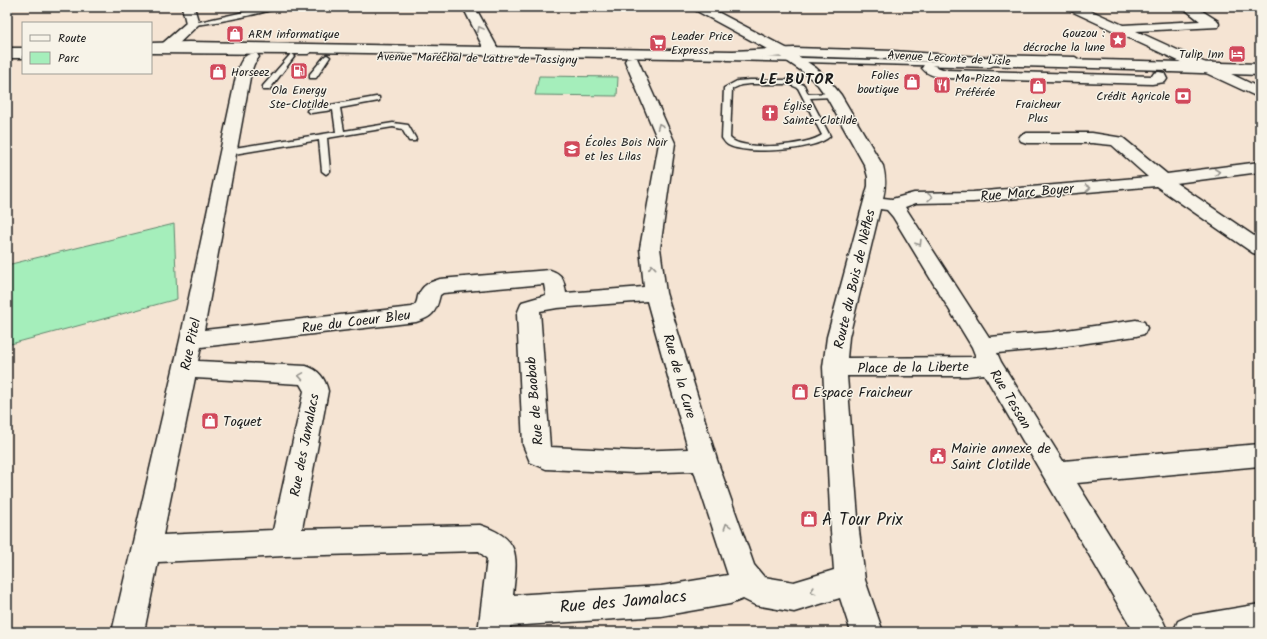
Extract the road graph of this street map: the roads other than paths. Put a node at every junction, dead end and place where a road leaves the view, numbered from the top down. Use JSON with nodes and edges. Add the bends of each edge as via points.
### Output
{"nodes":[{"id":1,"x":188,"y":7,"type":"edge"},
{"id":2,"x":275,"y":7,"type":"edge"},
{"id":3,"x":469,"y":7,"type":"edge"},
{"id":4,"x":728,"y":7,"type":"edge"},
{"id":5,"x":1073,"y":7,"type":"edge"},
{"id":6,"x":1188,"y":7,"type":"edge"},
{"id":7,"x":704,"y":10,"type":"edge"},
{"id":8,"x":193,"y":24,"type":"junction"},
{"id":9,"x":1122,"y":29,"type":"junction"},
{"id":10,"x":168,"y":46,"type":"junction"},
{"id":11,"x":22,"y":47,"type":"edge"},
{"id":12,"x":152,"y":47,"type":"edge"},
{"id":13,"x":7,"y":48,"type":"edge"},
{"id":14,"x":22,"y":50,"type":"edge"},
{"id":15,"x":152,"y":51,"type":"edge"},
{"id":16,"x":489,"y":51,"type":"junction"},
{"id":17,"x":7,"y":54,"type":"edge"},
{"id":18,"x":22,"y":54,"type":"edge"},
{"id":19,"x":152,"y":55,"type":"edge"},
{"id":20,"x":327,"y":57,"type":"junction"},
{"id":21,"x":252,"y":58,"type":"junction"},
{"id":22,"x":793,"y":59,"type":"junction"},
{"id":23,"x":632,"y":61,"type":"junction"},
{"id":24,"x":293,"y":62,"type":"junction"},
{"id":25,"x":282,"y":68,"type":"junction"},
{"id":26,"x":308,"y":68,"type":"dead end"},
{"id":27,"x":319,"y":68,"type":"junction"},
{"id":28,"x":1260,"y":68,"type":"edge"},
{"id":29,"x":1214,"y":72,"type":"junction"},
{"id":30,"x":1260,"y":73,"type":"edge"},
{"id":31,"x":313,"y":76,"type":"dead end"},
{"id":32,"x":1260,"y":78,"type":"edge"},
{"id":33,"x":829,"y":81,"type":"junction"},
{"id":34,"x":1250,"y":87,"type":"edge"},
{"id":35,"x":266,"y":88,"type":"dead end"},
{"id":36,"x":806,"y":96,"type":"junction"},
{"id":37,"x":376,"y":99,"type":"dead end"},
{"id":38,"x":336,"y":107,"type":"junction"},
{"id":39,"x":311,"y":111,"type":"dead end"},
{"id":40,"x":340,"y":134,"type":"junction"},
{"id":41,"x":323,"y":137,"type":"junction"},
{"id":42,"x":1027,"y":138,"type":"dead end"},
{"id":43,"x":412,"y":139,"type":"dead end"},
{"id":44,"x":228,"y":152,"type":"junction"},
{"id":45,"x":1260,"y":167,"type":"edge"},
{"id":46,"x":326,"y":171,"type":"dead end"},
{"id":47,"x":1162,"y":180,"type":"junction"},
{"id":48,"x":883,"y":204,"type":"junction"},
{"id":49,"x":1260,"y":249,"type":"edge"},
{"id":50,"x":655,"y":293,"type":"junction"},
{"id":51,"x":557,"y":301,"type":"junction"},
{"id":52,"x":1136,"y":328,"type":"dead end"},
{"id":53,"x":191,"y":340,"type":"junction"},
{"id":54,"x":987,"y":355,"type":"junction"},
{"id":55,"x":835,"y":367,"type":"junction"},
{"id":56,"x":185,"y":369,"type":"junction"},
{"id":57,"x":1260,"y":455,"type":"edge"},
{"id":58,"x":704,"y":460,"type":"junction"},
{"id":59,"x":1055,"y":473,"type":"junction"},
{"id":60,"x":285,"y":542,"type":"junction"},
{"id":61,"x":146,"y":549,"type":"junction"},
{"id":62,"x":850,"y":580,"type":"junction"},
{"id":63,"x":748,"y":582,"type":"junction"},
{"id":64,"x":1260,"y":620,"type":"edge"},
{"id":65,"x":496,"y":621,"type":"edge"},
{"id":66,"x":128,"y":632,"type":"edge"},
{"id":67,"x":867,"y":632,"type":"edge"},
{"id":68,"x":1152,"y":632,"type":"edge"},
{"id":69,"x":1189,"y":632,"type":"edge"}],
"edges":[{"from":1,"to":8,"type":"street"},
{"from":2,"to":8,"type":"lane"},
{"from":16,"to":3,"type":"street","one_way":true,"via":[[489,45]]},
{"from":4,"to":7,"type":"street"},
{"from":5,"to":9,"type":"street"},
{"from":6,"to":9,"type":"street","via":[[1213,24],[1138,26]]},
{"from":7,"to":22,"type":"street","name":"Route du Bois de Nèfles"},
{"from":8,"to":10,"type":"street"},
{"from":9,"to":29,"type":"street"},
{"from":10,"to":12,"type":"street","name":"Avenue Maréchal de Lattre de Tassigny"},
{"from":10,"to":16,"type":"street","name":"Avenue Maréchal de Lattre de Tassigny"},
{"from":11,"to":13,"type":"street"},
{"from":13,"to":14,"type":"lane"},
{"from":15,"to":22,"type":"lane","name":"Avenue Maréchal de Lattre de Tassigny"},
{"from":16,"to":22,"type":"street","name":"Avenue Maréchal de Lattre de Tassigny","via":[[733,55]]},
{"from":17,"to":18,"type":"street"},
{"from":19,"to":21,"type":"street","name":"Avenue Maréchal de Lattre de Tassigny"},
{"from":20,"to":23,"type":"street","name":"Avenue Maréchal de Lattre de Tassigny"},
{"from":20,"to":24,"type":"street","name":"Avenue Maréchal de Lattre de Tassigny"},
{"from":20,"to":27,"type":"lane"},
{"from":21,"to":24,"type":"street","name":"Avenue Maréchal de Lattre de Tassigny"},
{"from":21,"to":44,"type":"street","name":"Rue Pitel","via":[[244,72]]},
{"from":22,"to":23,"type":"street","name":"Avenue Maréchal de Lattre de Tassigny"},
{"from":22,"to":29,"type":"lane","name":"Avenue Leconte de Lisle"},
{"from":22,"to":29,"type":"street","name":"Avenue Leconte de Lisle","via":[[893,55]]},
{"from":22,"to":33,"type":"street","name":"Route du Bois de Nèfles"},
{"from":50,"to":23,"type":"street","name":"Rue de la Cure","one_way":true,"via":[[650,248],[667,143]]},
{"from":24,"to":25,"type":"lane"},
{"from":24,"to":25,"type":"lane"},
{"from":25,"to":35,"type":"lane"},
{"from":26,"to":27,"type":"lane"},
{"from":27,"to":31,"type":"lane"},
{"from":28,"to":29,"type":"street","name":"Avenue Leconte de Lisle"},
{"from":29,"to":30,"type":"lane","name":"Avenue Leconte de Lisle"},
{"from":29,"to":33,"type":"street","name":"Avenue Leconte de Lisle","via":[[1159,76],[1160,79],[1152,80],[953,74],[939,73],[929,68]]},
{"from":29,"to":34,"type":"street"},
{"from":32,"to":34,"type":"street"},
{"from":33,"to":36,"type":"lane"},
{"from":33,"to":48,"type":"street","name":"Route du Bois de Nèfles","via":[[874,166]]},
{"from":36,"to":36,"type":"lane","via":[[826,136],[824,139],[799,146],[745,147],[732,144],[726,138],[728,88],[733,85],[750,82],[790,82],[801,87]]},
{"from":37,"to":38,"type":"lane"},
{"from":38,"to":39,"type":"lane"},
{"from":38,"to":40,"type":"lane"},
{"from":40,"to":41,"type":"lane"},
{"from":40,"to":43,"type":"lane","via":[[399,125],[404,127]]},
{"from":41,"to":44,"type":"lane"},
{"from":41,"to":46,"type":"lane"},
{"from":42,"to":47,"type":"street","via":[[1092,138],[1117,141]]},
{"from":44,"to":53,"type":"street","name":"Rue Pitel"},
{"from":47,"to":45,"type":"street","name":"Rue Marc Boyer","one_way":true},
{"from":48,"to":47,"type":"street","name":"Rue Marc Boyer","one_way":true,"via":[[914,198],[973,197]]},
{"from":47,"to":49,"type":"street"},
{"from":48,"to":54,"type":"street","name":"Rue Tessan","one_way":true,"via":[[901,214]]},
{"from":48,"to":55,"type":"street","name":"Route du Bois de Nèfles","via":[[838,337]]},
{"from":50,"to":51,"type":"street","name":"Rue de Baobab"},
{"from":50,"to":58,"type":"street","name":"Rue de la Cure"},
{"from":51,"to":53,"type":"street","name":"Rue du Coeur Bleu","via":[[554,281],[550,277],[440,286],[430,292],[428,305],[421,312],[406,316]]},
{"from":51,"to":58,"type":"street","name":"Rue de Baobab","via":[[537,304],[530,308],[528,314],[538,454],[546,458],[628,462]]},
{"from":52,"to":54,"type":"street","name":"Place de la Liberte","via":[[1052,340]]},
{"from":53,"to":56,"type":"street","name":"Rue Pitel"},
{"from":54,"to":55,"type":"street","name":"Place de la Liberte","via":[[967,367]]},
{"from":54,"to":59,"type":"street","name":"Rue Tessan"},
{"from":55,"to":62,"type":"street","name":"Route du Bois de Nèfles"},
{"from":60,"to":56,"type":"street","name":"Rue des Jamalacs","one_way":true,"via":[[316,391],[314,383],[306,375]]},
{"from":56,"to":61,"type":"street","name":"Rue Pitel"},
{"from":57,"to":59,"type":"street"},
{"from":63,"to":58,"type":"street","name":"Rue de la Cure","one_way":true,"via":[[742,573]]},
{"from":59,"to":68,"type":"street","name":"Rue Tessan"},
{"from":60,"to":61,"type":"street","name":"Rue des Jamalacs"},
{"from":60,"to":65,"type":"street","name":"Rue des Jamalacs","via":[[480,538],[492,541],[502,559]]},
{"from":61,"to":66,"type":"street","name":"Rue Pitel"},
{"from":62,"to":63,"type":"street","one_way":true,"via":[[794,597],[755,590]]},
{"from":62,"to":67,"type":"street","name":"Route du Bois de Nèfles"},
{"from":63,"to":65,"type":"street","name":"Rue des Jamalacs","via":[[730,589],[661,601]]},
{"from":64,"to":69,"type":"street"}]}
